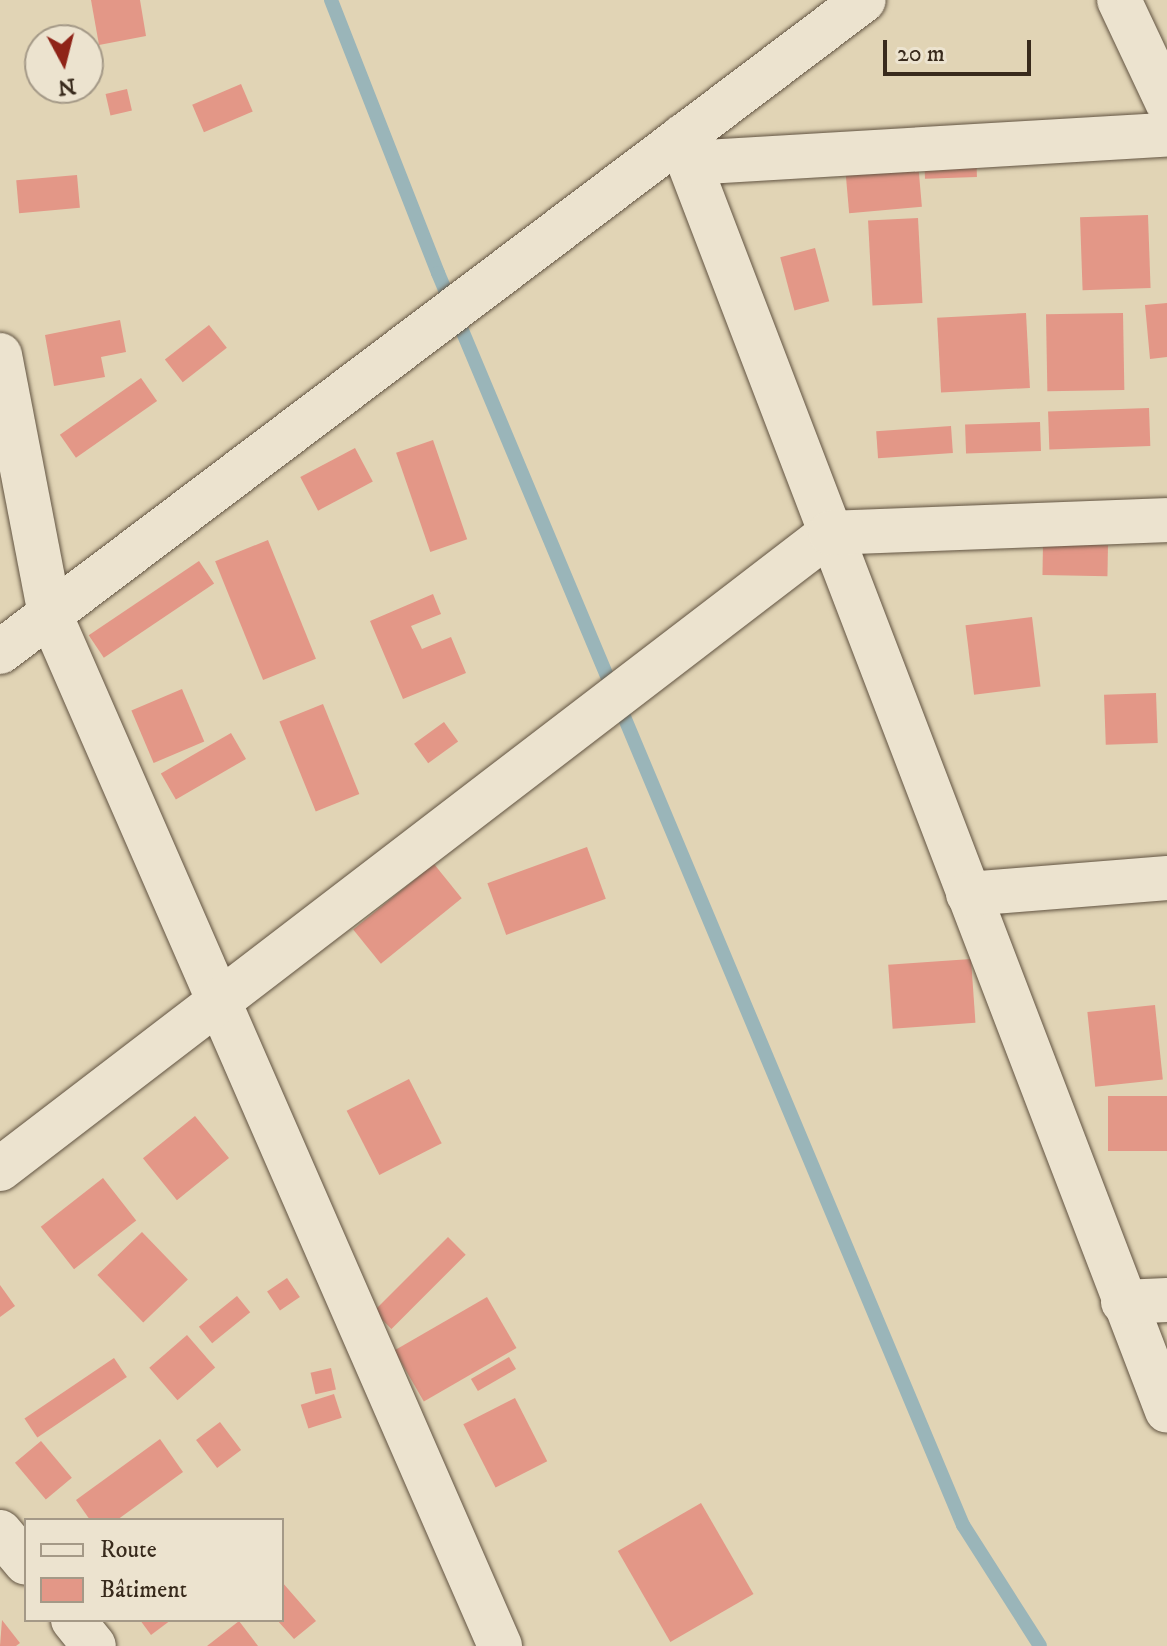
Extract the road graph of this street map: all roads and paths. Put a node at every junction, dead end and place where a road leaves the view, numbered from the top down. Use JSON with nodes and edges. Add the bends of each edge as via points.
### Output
{"nodes":[{"id":1,"x":864,"y":0,"type":"edge"},
{"id":2,"x":1119,"y":0,"type":"edge"},
{"id":3,"x":1167,"y":102,"type":"edge"},
{"id":4,"x":1167,"y":135,"type":"edge"},
{"id":5,"x":686,"y":150,"type":"junction"},
{"id":6,"x":0,"y":355,"type":"edge"},
{"id":7,"x":1167,"y":520,"type":"edge"},
{"id":8,"x":830,"y":533,"type":"junction"},
{"id":9,"x":50,"y":614,"type":"junction"},
{"id":10,"x":0,"y":652,"type":"edge"},
{"id":11,"x":1167,"y":878,"type":"edge"},
{"id":12,"x":968,"y":894,"type":"junction"},
{"id":13,"x":217,"y":1001,"type":"junction"},
{"id":14,"x":0,"y":1169,"type":"edge"},
{"id":15,"x":1167,"y":1300,"type":"edge"},
{"id":16,"x":1123,"y":1302,"type":"junction"},
{"id":17,"x":1167,"y":1411,"type":"edge"},
{"id":18,"x":0,"y":1532,"type":"edge"},
{"id":19,"x":24,"y":1561,"type":"edge"},
{"id":20,"x":75,"y":1622,"type":"edge"},
{"id":21,"x":94,"y":1646,"type":"edge"},
{"id":22,"x":500,"y":1646,"type":"edge"}],
"edges":[{"from":1,"to":5,"type":"street"},
{"from":2,"to":3,"type":"street"},
{"from":4,"to":5,"type":"street"},
{"from":5,"to":8,"type":"street"},
{"from":5,"to":9,"type":"street"},
{"from":6,"to":9,"type":"street"},
{"from":7,"to":8,"type":"street"},
{"from":8,"to":12,"type":"street"},
{"from":8,"to":13,"type":"street"},
{"from":9,"to":10,"type":"street"},
{"from":9,"to":13,"type":"street"},
{"from":11,"to":12,"type":"street"},
{"from":12,"to":16,"type":"street"},
{"from":13,"to":14,"type":"street"},
{"from":13,"to":22,"type":"street"},
{"from":15,"to":16,"type":"street"},
{"from":16,"to":17,"type":"street"},
{"from":18,"to":19,"type":"street"},
{"from":20,"to":21,"type":"street"}]}
